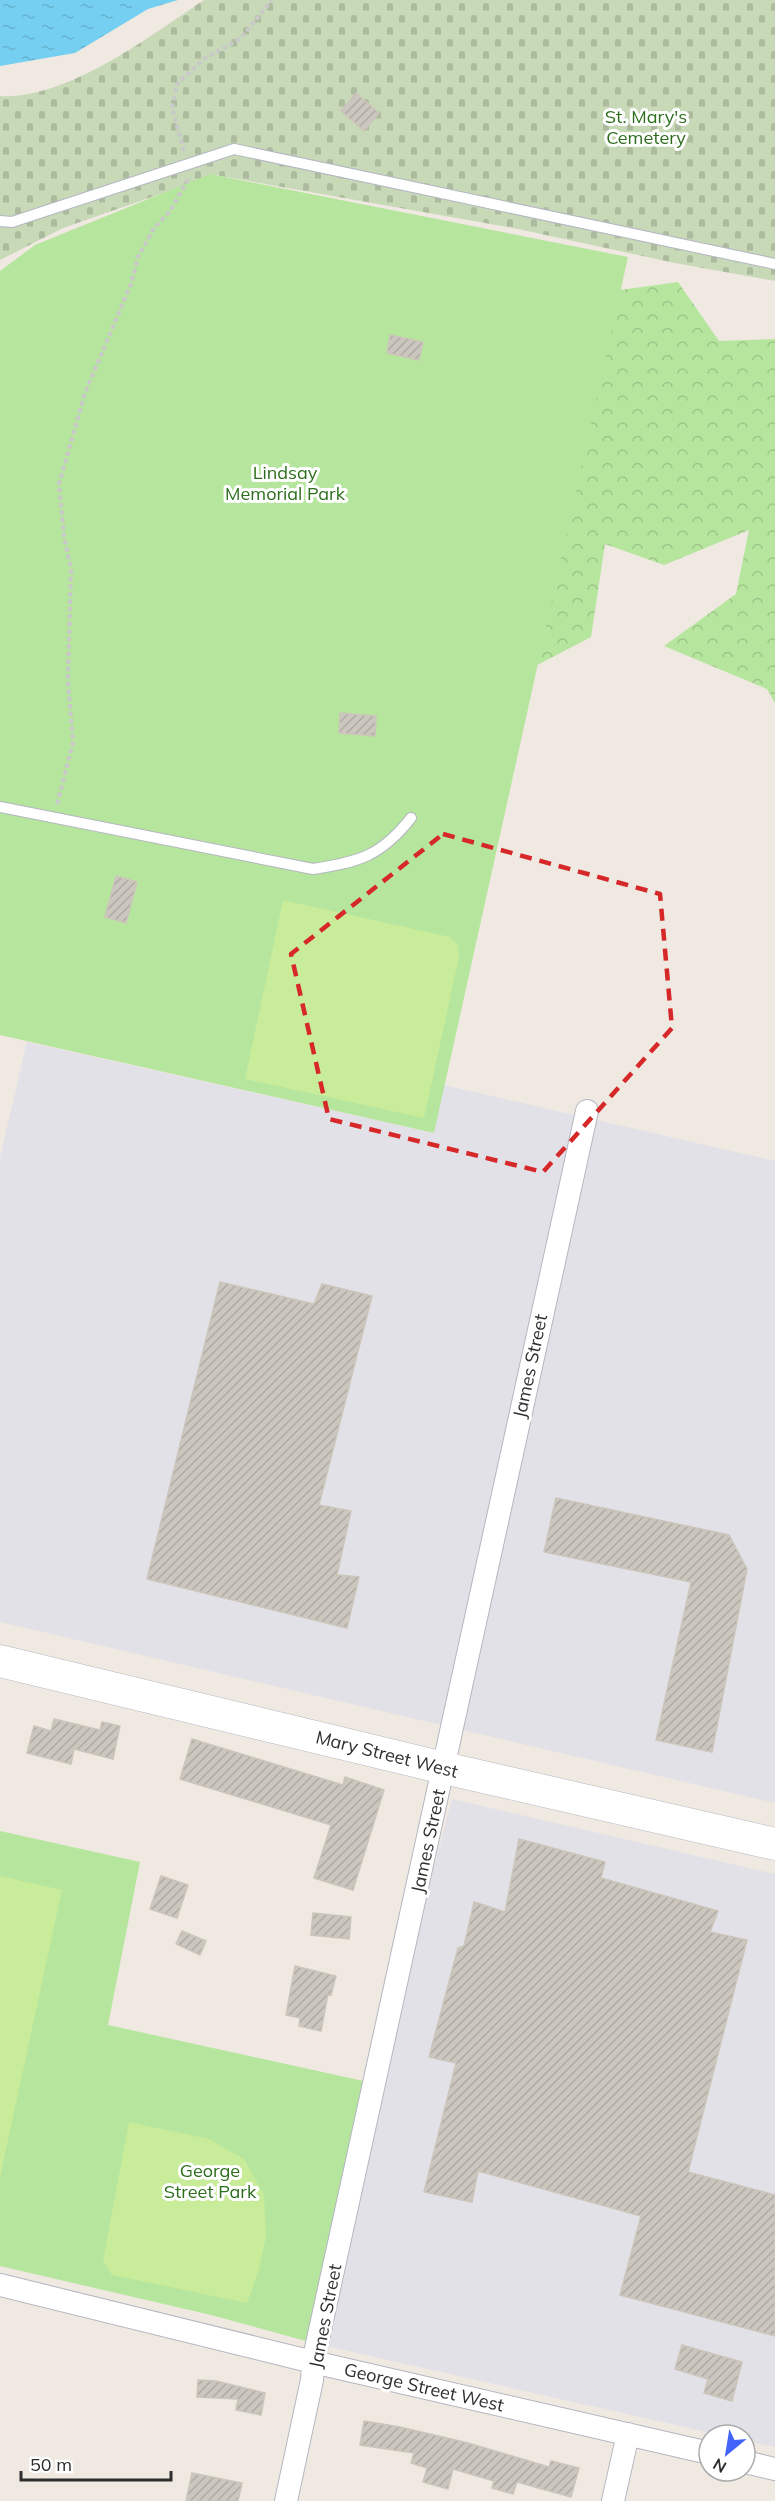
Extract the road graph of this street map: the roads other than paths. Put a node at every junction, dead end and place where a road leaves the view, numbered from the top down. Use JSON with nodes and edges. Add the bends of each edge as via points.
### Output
{"nodes":[{"id":1,"x":0,"y":221,"type":"edge"},
{"id":2,"x":775,"y":264,"type":"edge"},
{"id":3,"x":0,"y":807,"type":"edge"},
{"id":4,"x":411,"y":818,"type":"dead end"},
{"id":5,"x":587,"y":1111,"type":"dead end"},
{"id":6,"x":0,"y":1661,"type":"edge"},
{"id":7,"x":444,"y":1768,"type":"junction"},
{"id":8,"x":775,"y":1844,"type":"edge"},
{"id":9,"x":0,"y":2285,"type":"edge"},
{"id":10,"x":313,"y":2362,"type":"junction"},
{"id":11,"x":628,"y":2434,"type":"junction"},
{"id":12,"x":697,"y":2450,"type":"edge"},
{"id":13,"x":757,"y":2465,"type":"edge"},
{"id":14,"x":775,"y":2469,"type":"edge"},
{"id":15,"x":286,"y":2501,"type":"edge"},
{"id":16,"x":613,"y":2501,"type":"edge"}],
"edges":[{"from":1,"to":2,"type":"lane","via":[[12,222],[234,149]]},
{"from":3,"to":4,"type":"lane","via":[[313,869],[352,863],[377,851],[396,837]]},
{"from":5,"to":7,"type":"street","name":"James Street"},
{"from":6,"to":7,"type":"street","name":"Mary Street West"},
{"from":7,"to":8,"type":"street","name":"Mary Street West"},
{"from":7,"to":10,"type":"street","name":"James Street"},
{"from":9,"to":10,"type":"street","name":"George Street West"},
{"from":10,"to":11,"type":"street","name":"George Street West"},
{"from":10,"to":15,"type":"street","name":"James Street"},
{"from":11,"to":12,"type":"street","name":"George Street West"},
{"from":11,"to":16,"type":"street"},
{"from":13,"to":14,"type":"street"}]}
